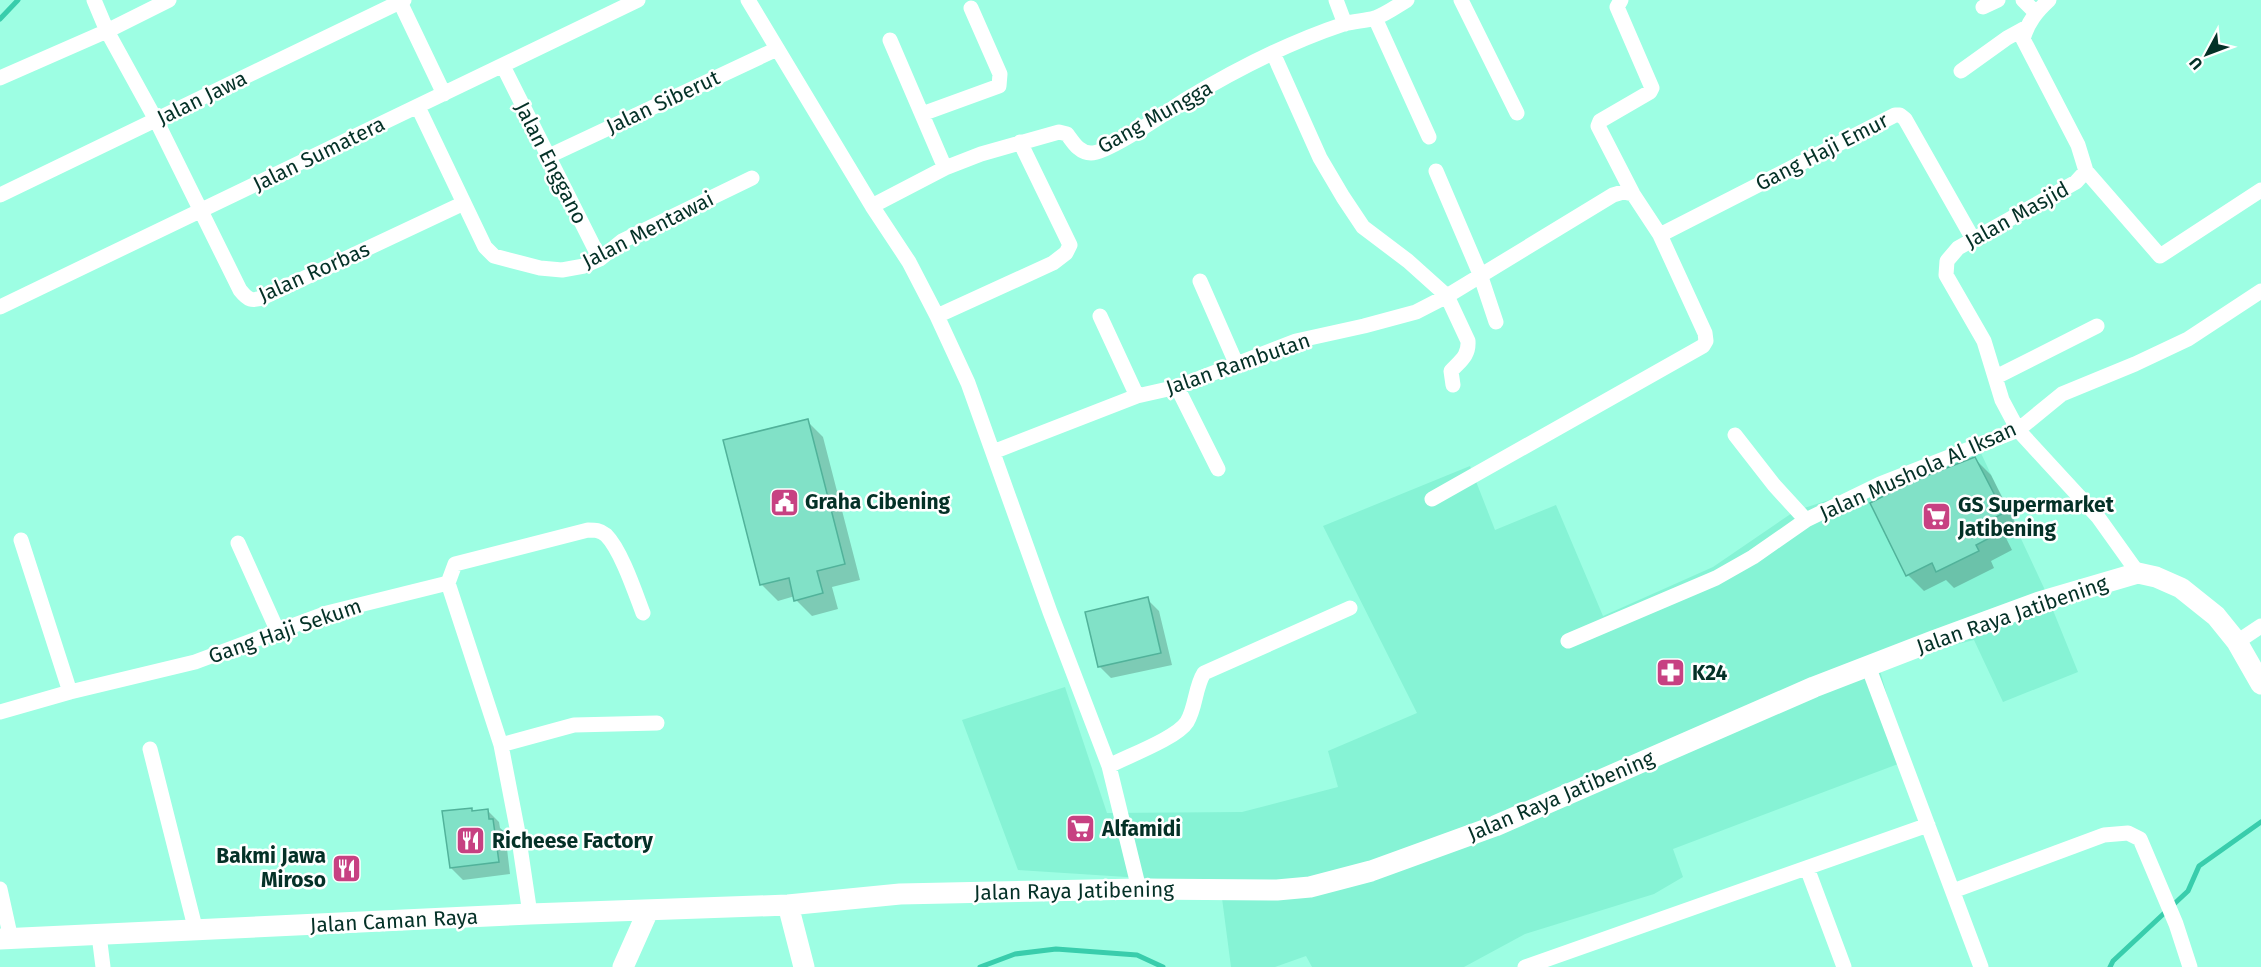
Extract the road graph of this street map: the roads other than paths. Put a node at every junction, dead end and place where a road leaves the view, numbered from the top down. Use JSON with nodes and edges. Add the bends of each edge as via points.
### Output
{"nodes":[{"id":1,"x":94,"y":0,"type":"edge"},
{"id":2,"x":169,"y":0,"type":"edge"},
{"id":3,"x":638,"y":0,"type":"edge"},
{"id":4,"x":748,"y":0,"type":"edge"},
{"id":5,"x":1336,"y":0,"type":"edge"},
{"id":6,"x":1407,"y":0,"type":"edge"},
{"id":7,"x":1461,"y":0,"type":"edge"},
{"id":8,"x":1621,"y":0,"type":"edge"},
{"id":9,"x":1998,"y":0,"type":"edge"},
{"id":10,"x":2023,"y":0,"type":"edge"},
{"id":11,"x":2049,"y":0,"type":"edge"},
{"id":12,"x":401,"y":1,"type":"edge"},
{"id":13,"x":1983,"y":7,"type":"dead end"},
{"id":14,"x":971,"y":8,"type":"dead end"},
{"id":15,"x":2035,"y":12,"type":"junction"},
{"id":16,"x":1375,"y":18,"type":"junction"},
{"id":17,"x":1345,"y":24,"type":"junction"},
{"id":18,"x":2027,"y":27,"type":"junction"},
{"id":19,"x":107,"y":31,"type":"junction"},
{"id":20,"x":890,"y":40,"type":"dead end"},
{"id":21,"x":777,"y":49,"type":"junction"},
{"id":22,"x":1273,"y":53,"type":"junction"},
{"id":23,"x":503,"y":66,"type":"junction"},
{"id":24,"x":1961,"y":71,"type":"dead end"},
{"id":25,"x":0,"y":78,"type":"edge"},
{"id":26,"x":444,"y":94,"type":"junction"},
{"id":27,"x":418,"y":107,"type":"junction"},
{"id":28,"x":1517,"y":113,"type":"dead end"},
{"id":29,"x":922,"y":114,"type":"junction"},
{"id":30,"x":156,"y":120,"type":"junction"},
{"id":31,"x":1429,"y":137,"type":"dead end"},
{"id":32,"x":1020,"y":142,"type":"junction"},
{"id":33,"x":549,"y":156,"type":"junction"},
{"id":34,"x":945,"y":168,"type":"junction"},
{"id":35,"x":1436,"y":171,"type":"dead end"},
{"id":36,"x":2086,"y":171,"type":"junction"},
{"id":37,"x":752,"y":178,"type":"dead end"},
{"id":38,"x":2261,"y":190,"type":"edge"},
{"id":39,"x":1633,"y":194,"type":"junction"},
{"id":40,"x":0,"y":195,"type":"edge"},
{"id":41,"x":464,"y":203,"type":"junction"},
{"id":42,"x":872,"y":206,"type":"junction"},
{"id":43,"x":201,"y":211,"type":"junction"},
{"id":44,"x":1660,"y":235,"type":"junction"},
{"id":45,"x":1972,"y":239,"type":"junction"},
{"id":46,"x":600,"y":259,"type":"junction"},
{"id":47,"x":1480,"y":274,"type":"junction"},
{"id":48,"x":1200,"y":281,"type":"dead end"},
{"id":49,"x":2261,"y":291,"type":"edge"},
{"id":50,"x":1447,"y":296,"type":"junction"},
{"id":51,"x":0,"y":307,"type":"edge"},
{"id":52,"x":938,"y":316,"type":"junction"},
{"id":53,"x":1100,"y":316,"type":"dead end"},
{"id":54,"x":1496,"y":322,"type":"dead end"},
{"id":55,"x":2097,"y":326,"type":"dead end"},
{"id":56,"x":1236,"y":363,"type":"junction"},
{"id":57,"x":1996,"y":378,"type":"junction"},
{"id":58,"x":1453,"y":385,"type":"dead end"},
{"id":59,"x":1177,"y":387,"type":"junction"},
{"id":60,"x":1137,"y":396,"type":"junction"},
{"id":61,"x":2018,"y":429,"type":"junction"},
{"id":62,"x":1735,"y":435,"type":"dead end"},
{"id":63,"x":993,"y":452,"type":"junction"},
{"id":64,"x":1218,"y":469,"type":"dead end"},
{"id":65,"x":1432,"y":499,"type":"dead end"},
{"id":66,"x":1806,"y":520,"type":"junction"},
{"id":67,"x":21,"y":540,"type":"dead end"},
{"id":68,"x":238,"y":543,"type":"dead end"},
{"id":69,"x":2138,"y":573,"type":"junction"},
{"id":70,"x":448,"y":584,"type":"junction"},
{"id":71,"x":1350,"y":608,"type":"dead end"},
{"id":72,"x":643,"y":613,"type":"dead end"},
{"id":73,"x":2261,"y":626,"type":"edge"},
{"id":74,"x":278,"y":632,"type":"junction"},
{"id":75,"x":1568,"y":640,"type":"dead end"},
{"id":76,"x":2236,"y":642,"type":"junction"},
{"id":77,"x":1868,"y":666,"type":"junction"},
{"id":78,"x":2261,"y":684,"type":"edge"},
{"id":79,"x":70,"y":692,"type":"junction"},
{"id":80,"x":0,"y":712,"type":"edge"},
{"id":81,"x":657,"y":723,"type":"dead end"},
{"id":82,"x":501,"y":745,"type":"junction"},
{"id":83,"x":150,"y":749,"type":"dead end"},
{"id":84,"x":1109,"y":765,"type":"junction"},
{"id":85,"x":1928,"y":825,"type":"junction"},
{"id":86,"x":1807,"y":868,"type":"junction"},
{"id":87,"x":0,"y":889,"type":"edge"},
{"id":88,"x":1138,"y":889,"type":"junction"},
{"id":89,"x":1953,"y":891,"type":"junction"},
{"id":90,"x":788,"y":905,"type":"junction"},
{"id":91,"x":648,"y":911,"type":"junction"},
{"id":92,"x":530,"y":914,"type":"junction"},
{"id":93,"x":196,"y":931,"type":"junction"},
{"id":94,"x":99,"y":935,"type":"junction"},
{"id":95,"x":5,"y":939,"type":"edge"},
{"id":96,"x":103,"y":967,"type":"edge"},
{"id":97,"x":623,"y":967,"type":"edge"},
{"id":98,"x":804,"y":967,"type":"edge"},
{"id":99,"x":1525,"y":967,"type":"edge"},
{"id":100,"x":1844,"y":967,"type":"edge"},
{"id":101,"x":1982,"y":967,"type":"edge"},
{"id":102,"x":2190,"y":967,"type":"edge"}],
"edges":[{"from":1,"to":19,"type":"street","name":"Jalan Rorbas"},
{"from":2,"to":19,"type":"street"},
{"from":3,"to":23,"type":"street","name":"Jalan Sumatera"},
{"from":4,"to":21,"type":"street"},
{"from":5,"to":17,"type":"street"},
{"from":6,"to":16,"type":"street","name":"Gang Mungga"},
{"from":7,"to":28,"type":"street"},
{"from":8,"to":39,"type":"street","via":[[1617,7],[1652,88],[1598,126]]},
{"from":9,"to":13,"type":"street"},
{"from":10,"to":15,"type":"street"},
{"from":11,"to":15,"type":"street"},
{"from":12,"to":26,"type":"street"},
{"from":12,"to":30,"type":"street","name":"Jalan Jawa"},
{"from":14,"to":29,"type":"street","via":[[1000,74],[999,86]]},
{"from":15,"to":18,"type":"street"},
{"from":16,"to":17,"type":"street","name":"Gang Mungga"},
{"from":16,"to":31,"type":"street"},
{"from":17,"to":22,"type":"street","name":"Gang Mungga"},
{"from":18,"to":24,"type":"street"},
{"from":18,"to":36,"type":"street","name":"Jalan Masjid","via":[[2023,39],[2078,145]]},
{"from":19,"to":25,"type":"street"},
{"from":19,"to":30,"type":"street","name":"Jalan Rorbas"},
{"from":20,"to":29,"type":"street"},
{"from":21,"to":33,"type":"street","name":"Jalan Siberut"},
{"from":21,"to":42,"type":"street"},
{"from":22,"to":32,"type":"street","name":"Gang Mungga","via":[[1099,151],[1091,153],[1078,148],[1063,132]]},
{"from":22,"to":50,"type":"street","via":[[1320,158],[1363,227]]},
{"from":23,"to":26,"type":"street","name":"Jalan Sumatera"},
{"from":23,"to":33,"type":"street","name":"Jalan Enggano"},
{"from":26,"to":27,"type":"street","name":"Jalan Sumatera"},
{"from":27,"to":41,"type":"street","name":"Jalan Mentawai"},
{"from":27,"to":43,"type":"street","name":"Jalan Sumatera"},
{"from":29,"to":34,"type":"street"},
{"from":30,"to":40,"type":"street","name":"Jalan Jawa"},
{"from":30,"to":43,"type":"street","name":"Jalan Rorbas"},
{"from":32,"to":34,"type":"street","name":"Gang Mungga"},
{"from":32,"to":52,"type":"street","via":[[1070,245],[1053,263]]},
{"from":33,"to":46,"type":"street","name":"Jalan Enggano"},
{"from":34,"to":42,"type":"street","name":"Gang Mungga"},
{"from":35,"to":47,"type":"street"},
{"from":36,"to":38,"type":"street","via":[[2160,256]]},
{"from":36,"to":45,"type":"street","name":"Jalan Masjid","via":[[2076,182]]},
{"from":37,"to":46,"type":"street","name":"Jalan Mentawai","via":[[622,241]]},
{"from":39,"to":44,"type":"street"},
{"from":39,"to":47,"type":"street","name":"Jalan Rambutan","via":[[1613,195]]},
{"from":41,"to":43,"type":"street","name":"Jalan Rorbas","via":[[255,301],[240,290]]},
{"from":41,"to":46,"type":"street","name":"Jalan Mentawai","via":[[485,247],[494,256],[562,270]]},
{"from":42,"to":52,"type":"street"},
{"from":43,"to":51,"type":"street","name":"Jalan Sumatera"},
{"from":44,"to":45,"type":"street","name":"Gang Haji Emur","via":[[1895,115],[1905,119]]},
{"from":44,"to":65,"type":"street","via":[[1706,333],[1703,346]]},
{"from":45,"to":57,"type":"street","name":"Jalan Masjid","via":[[1947,261],[1946,275],[1984,341]]},
{"from":47,"to":50,"type":"street","name":"Jalan Rambutan"},
{"from":47,"to":54,"type":"street"},
{"from":48,"to":56,"type":"street"},
{"from":49,"to":61,"type":"street","name":"Jalan Mushola Al Iksan","via":[[2188,339],[2062,394]]},
{"from":50,"to":56,"type":"street","name":"Jalan Rambutan","via":[[1416,312],[1296,341]]},
{"from":50,"to":58,"type":"street","via":[[1468,350],[1452,371]]},
{"from":52,"to":63,"type":"street"},
{"from":53,"to":60,"type":"street"},
{"from":55,"to":57,"type":"street"},
{"from":56,"to":59,"type":"street","name":"Jalan Rambutan"},
{"from":57,"to":61,"type":"street","name":"Jalan Masjid"},
{"from":59,"to":60,"type":"street","name":"Jalan Rambutan"},
{"from":59,"to":64,"type":"street"},
{"from":60,"to":63,"type":"street","name":"Jalan Rambutan"},
{"from":61,"to":66,"type":"street","name":"Jalan Mushola Al Iksan","via":[[1880,484]]},
{"from":61,"to":69,"type":"street","name":"Jalan Masjid","via":[[2098,517]]},
{"from":62,"to":66,"type":"street"},
{"from":63,"to":84,"type":"street"},
{"from":66,"to":75,"type":"street","name":"Jalan Mushola Al Iksan","via":[[1716,578]]},
{"from":67,"to":79,"type":"street"},
{"from":68,"to":74,"type":"street"},
{"from":69,"to":76,"type":"main road","via":[[2181,588],[2216,616]]},
{"from":69,"to":77,"type":"main road","name":"Jalan Raya Jatibening","via":[[2039,602]]},
{"from":70,"to":72,"type":"street","via":[[455,564],[598,530],[615,548]]},
{"from":70,"to":74,"type":"street","name":"Gang Haji Sekum","via":[[327,613]]},
{"from":70,"to":82,"type":"street"},
{"from":71,"to":84,"type":"street","via":[[1204,673],[1188,720],[1180,731]]},
{"from":73,"to":76,"type":"street"},
{"from":74,"to":79,"type":"street","name":"Gang Haji Sekum","via":[[195,662]]},
{"from":76,"to":78,"type":"main road"},
{"from":77,"to":85,"type":"street"},
{"from":77,"to":88,"type":"main road","name":"Jalan Raya Jatibening","via":[[1495,826],[1371,871],[1310,887],[1277,890]]},
{"from":79,"to":80,"type":"street","name":"Gang Haji Sekum"},
{"from":81,"to":82,"type":"street","via":[[574,725]]},
{"from":82,"to":92,"type":"street"},
{"from":83,"to":93,"type":"street"},
{"from":84,"to":88,"type":"street"},
{"from":85,"to":86,"type":"street"},
{"from":85,"to":89,"type":"street"},
{"from":86,"to":99,"type":"street"},
{"from":86,"to":100,"type":"street"},
{"from":87,"to":95,"type":"street"},
{"from":88,"to":90,"type":"main road","name":"Jalan Raya Jatibening","via":[[900,894]]},
{"from":89,"to":101,"type":"street"},
{"from":89,"to":102,"type":"street","via":[[2104,835],[2128,832],[2140,839]]},
{"from":90,"to":91,"type":"main road","name":"Jalan Caman Raya"},
{"from":90,"to":98,"type":"main road"},
{"from":91,"to":92,"type":"main road","name":"Jalan Caman Raya"},
{"from":91,"to":97,"type":"main road"},
{"from":92,"to":93,"type":"main road","name":"Jalan Caman Raya"},
{"from":93,"to":94,"type":"main road","name":"Jalan Caman Raya"},
{"from":94,"to":95,"type":"main road","name":"Jalan Caman Raya"},
{"from":94,"to":96,"type":"street"}]}
